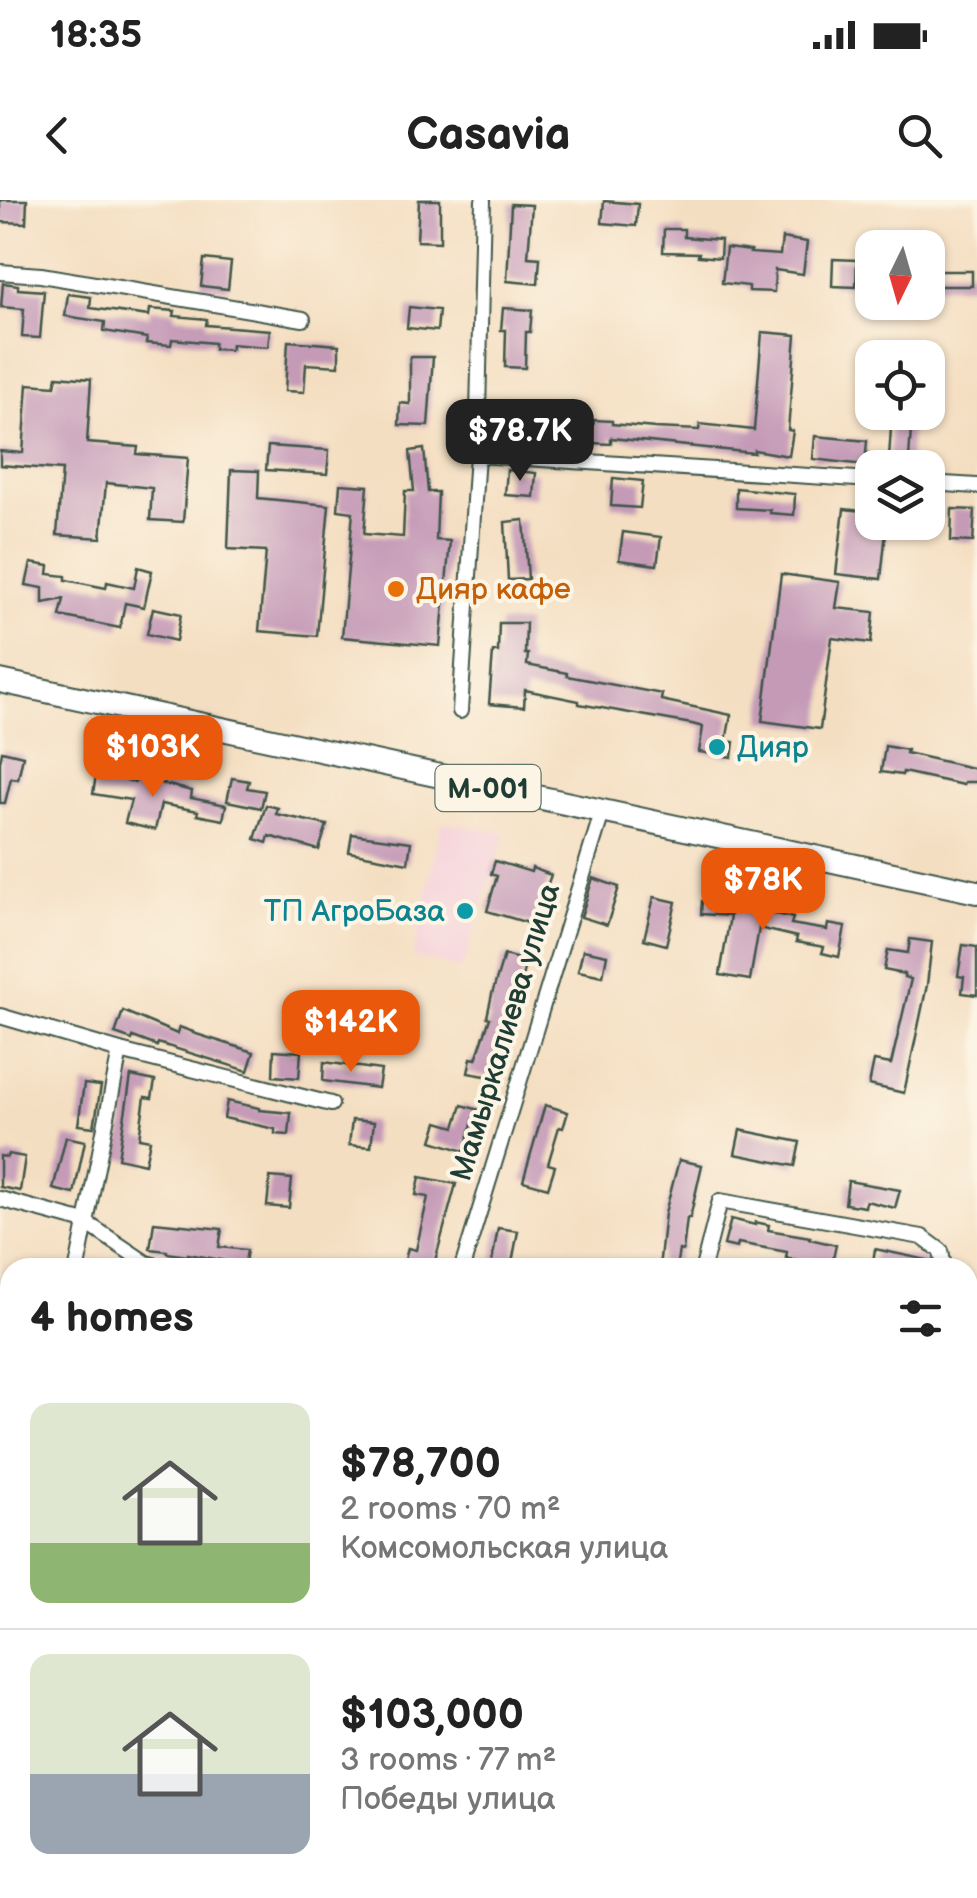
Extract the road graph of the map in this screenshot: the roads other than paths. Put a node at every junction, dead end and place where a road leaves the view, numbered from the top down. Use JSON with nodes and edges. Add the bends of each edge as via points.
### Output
{"nodes":[{"id":1,"x":484,"y":200,"type":"edge"},
{"id":2,"x":0,"y":272,"type":"edge"},
{"id":3,"x":304,"y":319,"type":"dead end"},
{"id":4,"x":477,"y":456,"type":"junction"},
{"id":5,"x":855,"y":479,"type":"edge"},
{"id":6,"x":945,"y":484,"type":"edge"},
{"id":7,"x":977,"y":486,"type":"edge"},
{"id":8,"x":0,"y":681,"type":"edge"},
{"id":9,"x":460,"y":711,"type":"dead end"},
{"id":10,"x":602,"y":812,"type":"junction"},
{"id":11,"x":977,"y":892,"type":"edge"},
{"id":12,"x":0,"y":1016,"type":"edge"},
{"id":13,"x":120,"y":1051,"type":"junction"},
{"id":14,"x":331,"y":1104,"type":"dead end"},
{"id":15,"x":0,"y":1199,"type":"edge"},
{"id":16,"x":86,"y":1222,"type":"junction"},
{"id":17,"x":79,"y":1258,"type":"edge"},
{"id":18,"x":139,"y":1258,"type":"edge"},
{"id":19,"x":465,"y":1258,"type":"edge"},
{"id":20,"x":706,"y":1258,"type":"edge"},
{"id":21,"x":942,"y":1258,"type":"edge"}],
"edges":[{"from":1,"to":4,"type":"street"},
{"from":2,"to":3,"type":"street"},
{"from":4,"to":5,"type":"street"},
{"from":4,"to":9,"type":"street"},
{"from":6,"to":7,"type":"street"},
{"from":8,"to":10,"type":"main road","number":"М-001"},
{"from":10,"to":11,"type":"main road","number":"М-001"},
{"from":10,"to":19,"type":"street","name":"Мамыркалиева улица"},
{"from":12,"to":13,"type":"street"},
{"from":13,"to":14,"type":"street"},
{"from":13,"to":16,"type":"street"},
{"from":15,"to":16,"type":"street"},
{"from":16,"to":17,"type":"street"},
{"from":16,"to":18,"type":"street"},
{"from":20,"to":21,"type":"street","via":[[720,1200],[922,1237]]}]}
